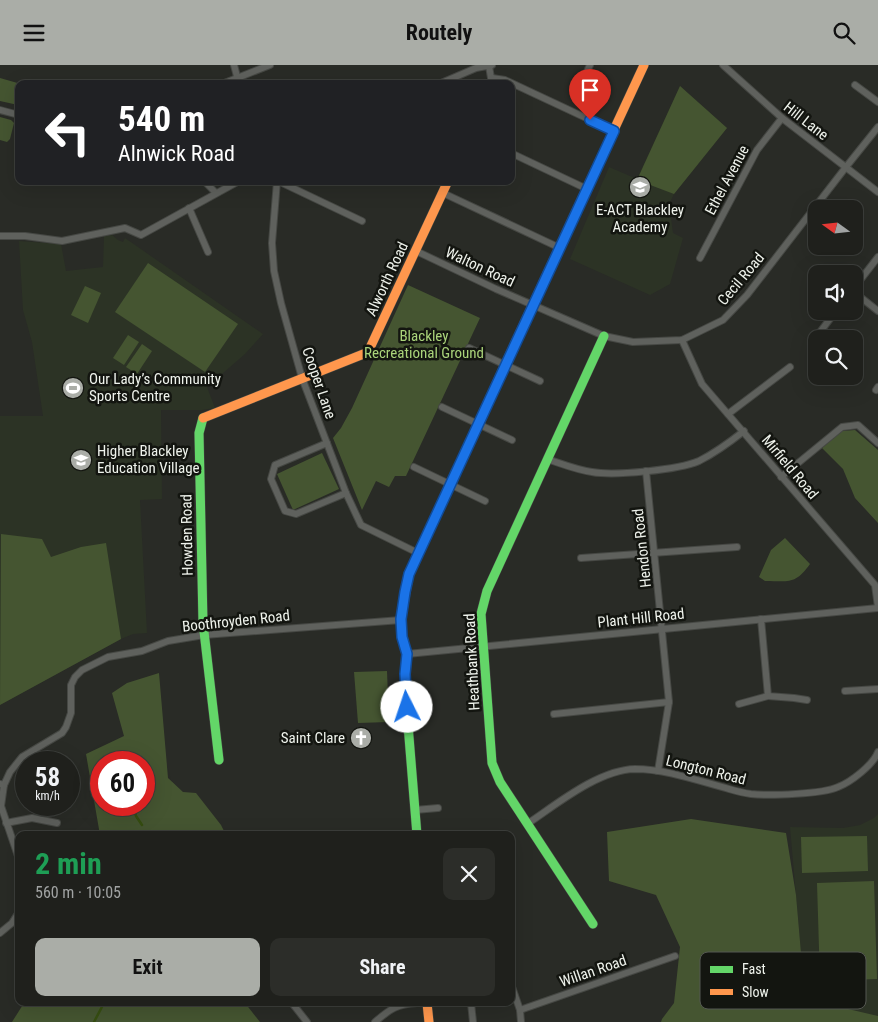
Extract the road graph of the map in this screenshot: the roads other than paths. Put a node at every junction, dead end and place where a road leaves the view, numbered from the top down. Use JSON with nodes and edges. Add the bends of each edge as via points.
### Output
{"nodes":[{"id":1,"x":234,"y":65,"type":"edge"},
{"id":2,"x":270,"y":65,"type":"edge"},
{"id":3,"x":491,"y":65,"type":"edge"},
{"id":4,"x":590,"y":65,"type":"edge"},
{"id":5,"x":644,"y":65,"type":"edge"},
{"id":6,"x":723,"y":65,"type":"edge"},
{"id":7,"x":584,"y":78,"type":"dead end"},
{"id":8,"x":238,"y":80,"type":"edge"},
{"id":9,"x":240,"y":80,"type":"edge"},
{"id":10,"x":448,"y":80,"type":"edge"},
{"id":11,"x":492,"y":80,"type":"edge"},
{"id":12,"x":515,"y":85,"type":"edge"},
{"id":13,"x":856,"y":85,"type":"dead end"},
{"id":14,"x":878,"y":102,"type":"edge"},
{"id":15,"x":0,"y":110,"type":"edge"},
{"id":16,"x":15,"y":114,"type":"edge"},
{"id":17,"x":782,"y":118,"type":"junction"},
{"id":18,"x":878,"y":127,"type":"edge"},
{"id":19,"x":614,"y":131,"type":"junction"},
{"id":20,"x":515,"y":155,"type":"edge"},
{"id":21,"x":846,"y":167,"type":"junction"},
{"id":22,"x":208,"y":185,"type":"edge"},
{"id":23,"x":231,"y":185,"type":"edge"},
{"id":24,"x":278,"y":185,"type":"edge"},
{"id":25,"x":286,"y":185,"type":"edge"},
{"id":26,"x":446,"y":185,"type":"edge"},
{"id":27,"x":587,"y":189,"type":"junction"},
{"id":28,"x":878,"y":192,"type":"edge"},
{"id":29,"x":216,"y":193,"type":"junction"},
{"id":30,"x":443,"y":193,"type":"junction"},
{"id":31,"x":189,"y":208,"type":"junction"},
{"id":32,"x":362,"y":221,"type":"dead end"},
{"id":33,"x":0,"y":236,"type":"edge"},
{"id":34,"x":560,"y":248,"type":"junction"},
{"id":35,"x":416,"y":251,"type":"junction"},
{"id":36,"x":208,"y":252,"type":"dead end"},
{"id":37,"x":878,"y":257,"type":"edge"},
{"id":38,"x":700,"y":258,"type":"dead end"},
{"id":39,"x":863,"y":276,"type":"edge"},
{"id":40,"x":863,"y":299,"type":"edge"},
{"id":41,"x":533,"y":306,"type":"junction"},
{"id":42,"x":878,"y":311,"type":"edge"},
{"id":43,"x":829,"y":320,"type":"edge"},
{"id":44,"x":822,"y":330,"type":"edge"},
{"id":45,"x":604,"y":336,"type":"junction"},
{"id":46,"x":682,"y":340,"type":"junction"},
{"id":47,"x":469,"y":348,"type":"dead end"},
{"id":48,"x":506,"y":365,"type":"junction"},
{"id":49,"x":790,"y":367,"type":"dead end"},
{"id":50,"x":302,"y":377,"type":"junction"},
{"id":51,"x":540,"y":381,"type":"dead end"},
{"id":52,"x":442,"y":407,"type":"dead end"},
{"id":53,"x":728,"y":414,"type":"junction"},
{"id":54,"x":478,"y":424,"type":"junction"},
{"id":55,"x":744,"y":431,"type":"junction"},
{"id":56,"x":512,"y":440,"type":"dead end"},
{"id":57,"x":327,"y":443,"type":"junction"},
{"id":58,"x":878,"y":443,"type":"edge"},
{"id":59,"x":548,"y":459,"type":"junction"},
{"id":60,"x":414,"y":467,"type":"dead end"},
{"id":61,"x":646,"y":471,"type":"junction"},
{"id":62,"x":781,"y":477,"type":"junction"},
{"id":63,"x":450,"y":485,"type":"junction"},
{"id":64,"x":346,"y":493,"type":"junction"},
{"id":65,"x":485,"y":501,"type":"dead end"},
{"id":66,"x":737,"y":547,"type":"dead end"},
{"id":67,"x":656,"y":552,"type":"junction"},
{"id":68,"x":418,"y":553,"type":"junction"},
{"id":69,"x":582,"y":558,"type":"dead end"},
{"id":70,"x":878,"y":608,"type":"edge"},
{"id":71,"x":401,"y":619,"type":"junction"},
{"id":72,"x":761,"y":619,"type":"junction"},
{"id":73,"x":662,"y":629,"type":"junction"},
{"id":74,"x":204,"y":635,"type":"junction"},
{"id":75,"x":483,"y":646,"type":"junction"},
{"id":76,"x":407,"y":654,"type":"junction"},
{"id":77,"x":878,"y":689,"type":"edge"},
{"id":78,"x":845,"y":691,"type":"dead end"},
{"id":79,"x":768,"y":696,"type":"junction"},
{"id":80,"x":807,"y":700,"type":"dead end"},
{"id":81,"x":669,"y":702,"type":"junction"},
{"id":82,"x":739,"y":704,"type":"dead end"},
{"id":83,"x":554,"y":714,"type":"dead end"},
{"id":84,"x":878,"y":752,"type":"edge"},
{"id":85,"x":219,"y":760,"type":"dead end"},
{"id":86,"x":658,"y":771,"type":"junction"},
{"id":87,"x":2,"y":784,"type":"edge"},
{"id":88,"x":438,"y":808,"type":"dead end"},
{"id":89,"x":415,"y":810,"type":"junction"},
{"id":90,"x":6,"y":823,"type":"junction"},
{"id":91,"x":57,"y":823,"type":"dead end"},
{"id":92,"x":527,"y":824,"type":"junction"},
{"id":93,"x":416,"y":831,"type":"edge"},
{"id":94,"x":15,"y":848,"type":"edge"},
{"id":95,"x":15,"y":918,"type":"edge"},
{"id":96,"x":593,"y":924,"type":"dead end"},
{"id":97,"x":0,"y":933,"type":"edge"},
{"id":98,"x":675,"y":956,"type":"dead end"},
{"id":99,"x":515,"y":996,"type":"edge"},
{"id":100,"x":294,"y":1006,"type":"edge"},
{"id":101,"x":395,"y":1006,"type":"edge"},
{"id":102,"x":427,"y":1006,"type":"edge"},
{"id":103,"x":472,"y":1006,"type":"edge"},
{"id":104,"x":520,"y":1010,"type":"junction"},
{"id":105,"x":307,"y":1022,"type":"edge"},
{"id":106,"x":375,"y":1022,"type":"edge"},
{"id":107,"x":428,"y":1022,"type":"edge"},
{"id":108,"x":473,"y":1022,"type":"edge"},
{"id":109,"x":521,"y":1022,"type":"edge"}],
"edges":[{"from":1,"to":8,"type":"street"},
{"from":2,"to":9,"type":"street"},
{"from":3,"to":10,"type":"street"},
{"from":3,"to":11,"type":"street"},
{"from":4,"to":7,"type":"street"},
{"from":5,"to":19,"type":"street"},
{"from":6,"to":17,"type":"street","name":"Hill Lane"},
{"from":12,"to":19,"type":"street"},
{"from":13,"to":14,"type":"street"},
{"from":15,"to":16,"type":"street"},
{"from":17,"to":21,"type":"street","name":"Hill Lane"},
{"from":17,"to":38,"type":"street","name":"Ethel Avenue","via":[[757,150]]},
{"from":18,"to":21,"type":"street","name":"Cecil Road"},
{"from":19,"to":27,"type":"street"},
{"from":20,"to":27,"type":"street"},
{"from":21,"to":28,"type":"street","name":"Hill Lane"},
{"from":21,"to":46,"type":"street","name":"Cecil Road","via":[[747,295],[722,320]]},
{"from":22,"to":29,"type":"street"},
{"from":23,"to":29,"type":"street"},
{"from":24,"to":50,"type":"street","name":"Cooper Lane","via":[[272,243],[274,271]]},
{"from":25,"to":32,"type":"street"},
{"from":26,"to":30,"type":"street","name":"Alworth Road"},
{"from":27,"to":34,"type":"street"},
{"from":29,"to":31,"type":"street"},
{"from":30,"to":34,"type":"street"},
{"from":30,"to":35,"type":"street","name":"Alworth Road"},
{"from":31,"to":33,"type":"street","via":[[141,235],[124,229],[62,241]]},
{"from":31,"to":36,"type":"street"},
{"from":34,"to":41,"type":"street"},
{"from":35,"to":41,"type":"street","name":"Walton Road"},
{"from":35,"to":50,"type":"street","name":"Alworth Road","via":[[369,350]]},
{"from":37,"to":39,"type":"street"},
{"from":40,"to":42,"type":"street"},
{"from":41,"to":45,"type":"street","name":"Cecil Road"},
{"from":41,"to":48,"type":"street"},
{"from":43,"to":44,"type":"street"},
{"from":45,"to":46,"type":"street","name":"Cecil Road","via":[[633,342]]},
{"from":45,"to":59,"type":"street","name":"Heathbank Road"},
{"from":46,"to":53,"type":"street","name":"Mirfield Road","via":[[702,384]]},
{"from":47,"to":48,"type":"street"},
{"from":48,"to":51,"type":"street"},
{"from":48,"to":54,"type":"street"},
{"from":49,"to":53,"type":"street"},
{"from":50,"to":57,"type":"street","name":"Cooper Lane"},
{"from":50,"to":74,"type":"street","name":"Howden Road","via":[[202,418],[199,433]]},
{"from":52,"to":54,"type":"street"},
{"from":53,"to":55,"type":"street","name":"Mirfield Road"},
{"from":54,"to":56,"type":"street"},
{"from":54,"to":63,"type":"street"},
{"from":55,"to":61,"type":"street","via":[[698,461]]},
{"from":55,"to":62,"type":"street","name":"Mirfield Road"},
{"from":57,"to":64,"type":"street","name":"Cooper Lane"},
{"from":57,"to":64,"type":"street","via":[[275,465],[271,479],[285,511],[296,514]]},
{"from":58,"to":62,"type":"street","via":[[858,425],[842,427]]},
{"from":59,"to":61,"type":"street","via":[[593,473]]},
{"from":59,"to":75,"type":"street","name":"Heathbank Road","via":[[485,595],[481,614]]},
{"from":60,"to":63,"type":"street"},
{"from":61,"to":67,"type":"street","name":"Hendon Road"},
{"from":62,"to":70,"type":"street","name":"Mirfield Road","via":[[875,585]]},
{"from":63,"to":65,"type":"street"},
{"from":63,"to":68,"type":"street"},
{"from":64,"to":68,"type":"street","name":"Cooper Lane","via":[[361,525]]},
{"from":66,"to":67,"type":"street"},
{"from":67,"to":69,"type":"street"},
{"from":67,"to":73,"type":"street","name":"Hendon Road"},
{"from":68,"to":71,"type":"street","via":[[407,581]]},
{"from":70,"to":72,"type":"street","name":"Plant Hill Road"},
{"from":71,"to":74,"type":"street","name":"Boothroyden Road"},
{"from":71,"to":76,"type":"street"},
{"from":72,"to":73,"type":"street","name":"Plant Hill Road"},
{"from":72,"to":79,"type":"street"},
{"from":73,"to":75,"type":"street","name":"Plant Hill Road"},
{"from":73,"to":81,"type":"street","name":"Hendon Road"},
{"from":74,"to":85,"type":"street","name":"Howden Road"},
{"from":74,"to":87,"type":"street","name":"Boothroyden Road","via":[[108,657],[82,670],[71,685],[71,713],[62,733],[22,757]]},
{"from":75,"to":76,"type":"street","name":"Plant Hill Road"},
{"from":75,"to":92,"type":"street","name":"Heathbank Road","via":[[492,763]]},
{"from":76,"to":89,"type":"street","via":[[405,688]]},
{"from":77,"to":78,"type":"street"},
{"from":79,"to":80,"type":"street"},
{"from":79,"to":82,"type":"street"},
{"from":81,"to":83,"type":"street"},
{"from":81,"to":86,"type":"street","name":"Hendon Road"},
{"from":84,"to":86,"type":"street","name":"Longton Road","via":[[859,774],[838,788],[802,794],[751,794]]},
{"from":86,"to":92,"type":"street","name":"Longton Road","via":[[634,769],[613,773],[580,788]]},
{"from":87,"to":90,"type":"street","via":[[1,806]]},
{"from":88,"to":89,"type":"street"},
{"from":89,"to":93,"type":"street"},
{"from":90,"to":91,"type":"street","via":[[32,818]]},
{"from":90,"to":94,"type":"street"},
{"from":92,"to":96,"type":"street","name":"Heathbank Road"},
{"from":95,"to":97,"type":"street"},
{"from":98,"to":104,"type":"street","name":"Willan Road"},
{"from":99,"to":104,"type":"street"},
{"from":100,"to":105,"type":"street"},
{"from":101,"to":106,"type":"street"},
{"from":102,"to":107,"type":"street"},
{"from":103,"to":108,"type":"street"},
{"from":104,"to":109,"type":"street"}]}
